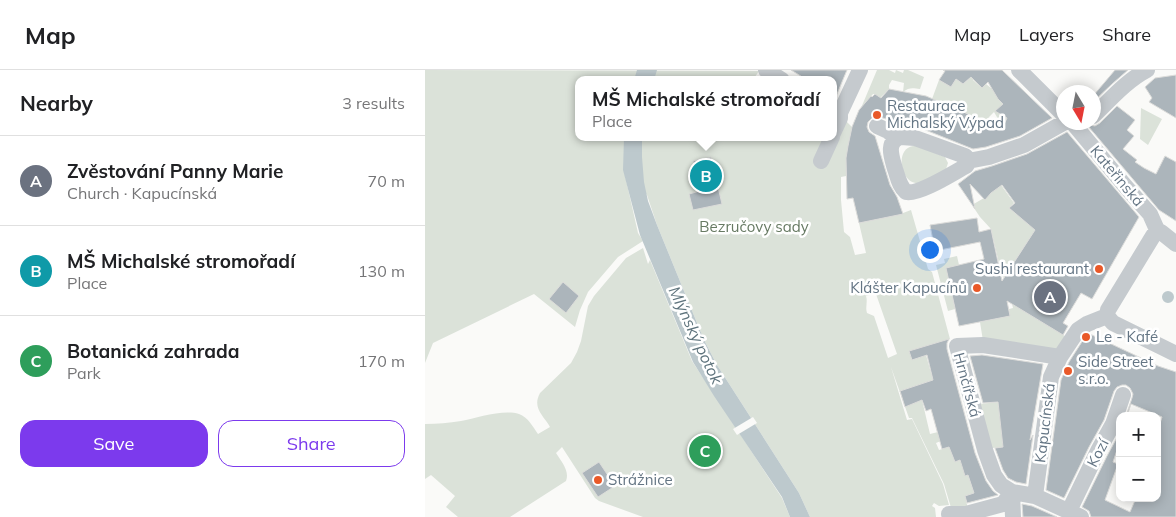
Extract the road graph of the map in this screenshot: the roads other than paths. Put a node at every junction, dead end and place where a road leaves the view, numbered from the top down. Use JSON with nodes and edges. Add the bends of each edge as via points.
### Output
{"nodes":[{"id":1,"x":860,"y":70,"type":"edge"},
{"id":2,"x":1019,"y":70,"type":"edge"},
{"id":3,"x":1147,"y":70,"type":"edge"},
{"id":4,"x":1056,"y":107,"type":"edge"},
{"id":5,"x":1101,"y":109,"type":"edge"},
{"id":6,"x":837,"y":111,"type":"edge"},
{"id":7,"x":837,"y":124,"type":"edge"},
{"id":8,"x":877,"y":126,"type":"dead end"},
{"id":9,"x":1061,"y":130,"type":"edge"},
{"id":10,"x":1081,"y":130,"type":"edge"},
{"id":11,"x":896,"y":138,"type":"junction"},
{"id":12,"x":830,"y":141,"type":"edge"},
{"id":13,"x":821,"y":161,"type":"dead end"},
{"id":14,"x":968,"y":161,"type":"junction"},
{"id":15,"x":1159,"y":232,"type":"junction"},
{"id":16,"x":1176,"y":244,"type":"edge"},
{"id":17,"x":1107,"y":316,"type":"junction"},
{"id":18,"x":1176,"y":354,"type":"edge"},
{"id":19,"x":1060,"y":357,"type":"junction"},
{"id":20,"x":1123,"y":395,"type":"dead end"},
{"id":21,"x":1012,"y":492,"type":"junction"},
{"id":22,"x":1035,"y":496,"type":"junction"},
{"id":23,"x":949,"y":514,"type":"dead end"},
{"id":24,"x":1075,"y":514,"type":"edge"},
{"id":25,"x":1013,"y":517,"type":"edge"}],
"edges":[{"from":1,"to":6,"type":"street"},
{"from":2,"to":4,"type":"street"},
{"from":3,"to":5,"type":"street"},
{"from":6,"to":7,"type":"street","via":[[840,118]]},
{"from":8,"to":11,"type":"street"},
{"from":9,"to":14,"type":"street","via":[[989,157]]},
{"from":10,"to":15,"type":"street","name":"Kateřinská","via":[[1150,214]]},
{"from":11,"to":14,"type":"street","via":[[909,136],[965,156]]},
{"from":11,"to":14,"type":"street","via":[[891,155],[906,192],[922,189],[966,166]]},
{"from":12,"to":13,"type":"street"},
{"from":15,"to":16,"type":"street"},
{"from":15,"to":17,"type":"street","via":[[1153,236]]},
{"from":17,"to":18,"type":"street"},
{"from":17,"to":19,"type":"street","name":"Kapucínská","via":[[1079,330]]},
{"from":19,"to":21,"type":"street","name":"Hrnčířská","via":[[983,345],[957,346],[994,475]]},
{"from":19,"to":22,"type":"street","name":"Kapucínská","via":[[1051,377]]},
{"from":20,"to":24,"type":"street","name":"Kozí","via":[[1113,424],[1098,450]]},
{"from":21,"to":22,"type":"street"},
{"from":21,"to":23,"type":"street","via":[[1003,504],[966,514]]},
{"from":21,"to":25,"type":"street"},
{"from":22,"to":24,"type":"street"}]}
